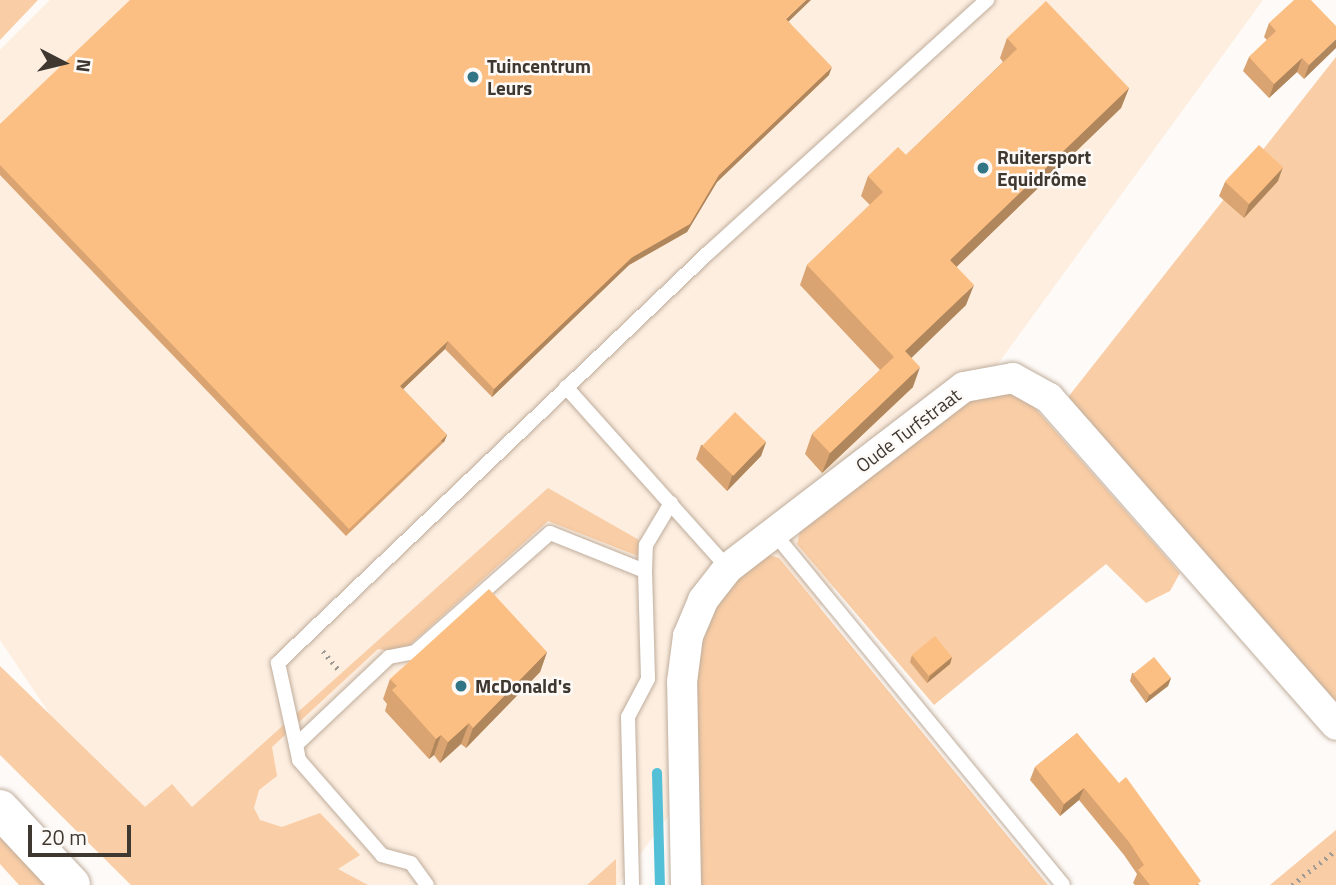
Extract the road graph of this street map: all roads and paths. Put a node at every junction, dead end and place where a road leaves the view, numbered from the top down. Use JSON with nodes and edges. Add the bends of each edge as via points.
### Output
{"nodes":[{"id":1,"x":987,"y":0,"type":"edge"},
{"id":2,"x":566,"y":387,"type":"junction"},
{"id":3,"x":671,"y":503,"type":"junction"},
{"id":4,"x":774,"y":533,"type":"junction"},
{"id":5,"x":728,"y":568,"type":"junction"},
{"id":6,"x":645,"y":571,"type":"junction"},
{"id":7,"x":309,"y":634,"type":"junction"},
{"id":8,"x":355,"y":690,"type":"junction"},
{"id":9,"x":1336,"y":725,"type":"edge"},
{"id":10,"x":296,"y":745,"type":"junction"},
{"id":11,"x":0,"y":809,"type":"edge"},
{"id":12,"x":1336,"y":850,"type":"edge"},
{"id":13,"x":71,"y":885,"type":"edge"},
{"id":14,"x":427,"y":885,"type":"edge"},
{"id":15,"x":632,"y":885,"type":"edge"},
{"id":16,"x":685,"y":885,"type":"edge"},
{"id":17,"x":1063,"y":885,"type":"edge"},
{"id":18,"x":1292,"y":885,"type":"edge"}],
"edges":[{"from":1,"to":2,"type":"lane"},
{"from":2,"to":3,"type":"lane"},
{"from":2,"to":7,"type":"lane"},
{"from":3,"to":5,"type":"lane"},
{"from":3,"to":6,"type":"lane","via":[[646,545]]},
{"from":4,"to":5,"type":"street","name":"Oude Turfstraat"},
{"from":4,"to":9,"type":"street","name":"Oude Turfstraat","via":[[964,387],[1013,378],[1049,398]]},
{"from":4,"to":17,"type":"lane"},
{"from":5,"to":16,"type":"street","name":"Oude Turfstraat","via":[[703,600],[684,670]]},
{"from":6,"to":8,"type":"lane","via":[[550,533],[415,652],[389,657]]},
{"from":6,"to":15,"type":"lane","via":[[648,679],[628,717]]},
{"from":7,"to":8,"type":"path"},
{"from":7,"to":10,"type":"lane","via":[[278,663]]},
{"from":8,"to":10,"type":"lane"},
{"from":10,"to":14,"type":"lane","via":[[299,761],[382,855],[411,863]]},
{"from":11,"to":13,"type":"main road"},
{"from":12,"to":18,"type":"path"}]}
